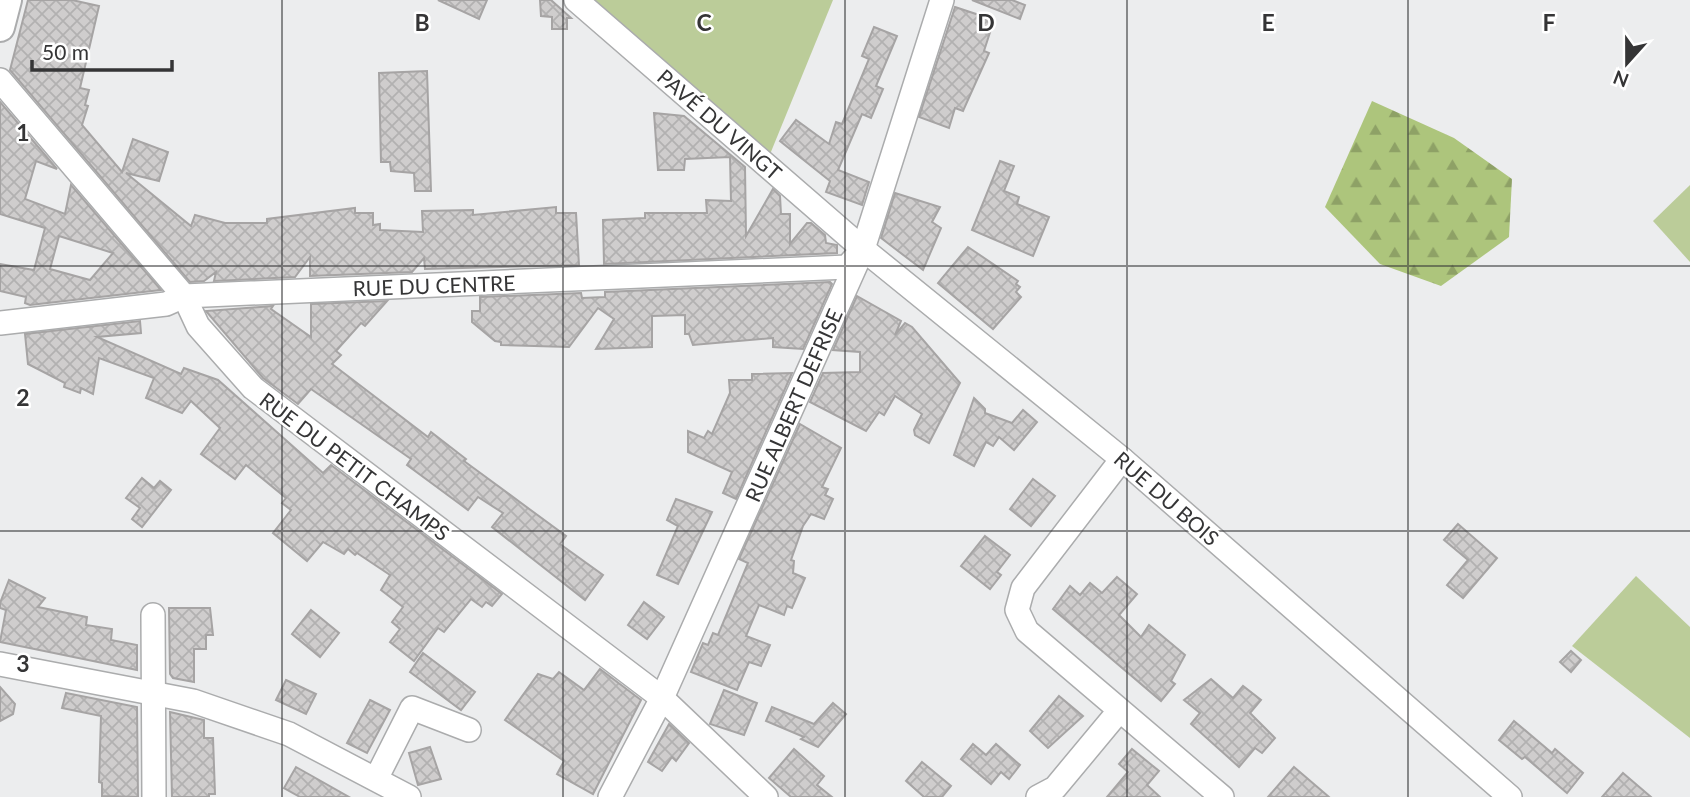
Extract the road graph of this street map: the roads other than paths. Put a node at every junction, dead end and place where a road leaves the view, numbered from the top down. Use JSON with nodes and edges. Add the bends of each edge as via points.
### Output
{"nodes":[{"id":1,"x":7,"y":0,"type":"edge"},
{"id":2,"x":576,"y":0,"type":"edge"},
{"id":3,"x":942,"y":0,"type":"edge"},
{"id":4,"x":0,"y":27,"type":"edge"},
{"id":5,"x":0,"y":80,"type":"edge"},
{"id":6,"x":863,"y":249,"type":"junction"},
{"id":7,"x":184,"y":296,"type":"junction"},
{"id":8,"x":0,"y":323,"type":"edge"},
{"id":9,"x":1122,"y":459,"type":"junction"},
{"id":10,"x":153,"y":615,"type":"dead end"},
{"id":11,"x":0,"y":664,"type":"edge"},
{"id":12,"x":152,"y":692,"type":"junction"},
{"id":13,"x":662,"y":698,"type":"junction"},
{"id":14,"x":1119,"y":711,"type":"junction"},
{"id":15,"x":469,"y":730,"type":"dead end"},
{"id":16,"x":376,"y":779,"type":"junction"},
{"id":17,"x":154,"y":797,"type":"edge"},
{"id":18,"x":409,"y":797,"type":"edge"},
{"id":19,"x":610,"y":797,"type":"edge"},
{"id":20,"x":766,"y":797,"type":"edge"},
{"id":21,"x":1038,"y":797,"type":"edge"},
{"id":22,"x":1222,"y":797,"type":"edge"},
{"id":23,"x":1510,"y":797,"type":"edge"}],
"edges":[{"from":1,"to":4,"type":"street"},
{"from":2,"to":6,"type":"street","name":"PAVÉ DU VINGT"},
{"from":3,"to":6,"type":"street","name":"RUE ALBERT DEFRISE"},
{"from":5,"to":7,"type":"street","name":"RUE DU PETIT CHAMPS"},
{"from":6,"to":7,"type":"street","name":"RUE DU CENTRE","via":[[847,267]]},
{"from":6,"to":9,"type":"street","name":"RUE DU BOIS"},
{"from":6,"to":13,"type":"street","name":"RUE ALBERT DEFRISE"},
{"from":7,"to":8,"type":"street","name":"RUE DU CENTRE","via":[[166,304]]},
{"from":7,"to":13,"type":"street","name":"RUE DU PETIT CHAMPS","via":[[198,326],[253,388]]},
{"from":9,"to":14,"type":"street","via":[[1023,588],[1017,610],[1027,631]]},
{"from":9,"to":23,"type":"street","name":"RUE DU BOIS"},
{"from":10,"to":12,"type":"street"},
{"from":11,"to":12,"type":"street"},
{"from":12,"to":16,"type":"street","via":[[289,734]]},
{"from":12,"to":17,"type":"street"},
{"from":13,"to":19,"type":"street","name":"RUE ALBERT DEFRISE"},
{"from":13,"to":20,"type":"street","name":"RUE DU PETIT CHAMPS"},
{"from":14,"to":21,"type":"street","via":[[1055,788]]},
{"from":14,"to":22,"type":"street"},
{"from":15,"to":16,"type":"street","via":[[412,708]]},
{"from":16,"to":18,"type":"street"}]}
